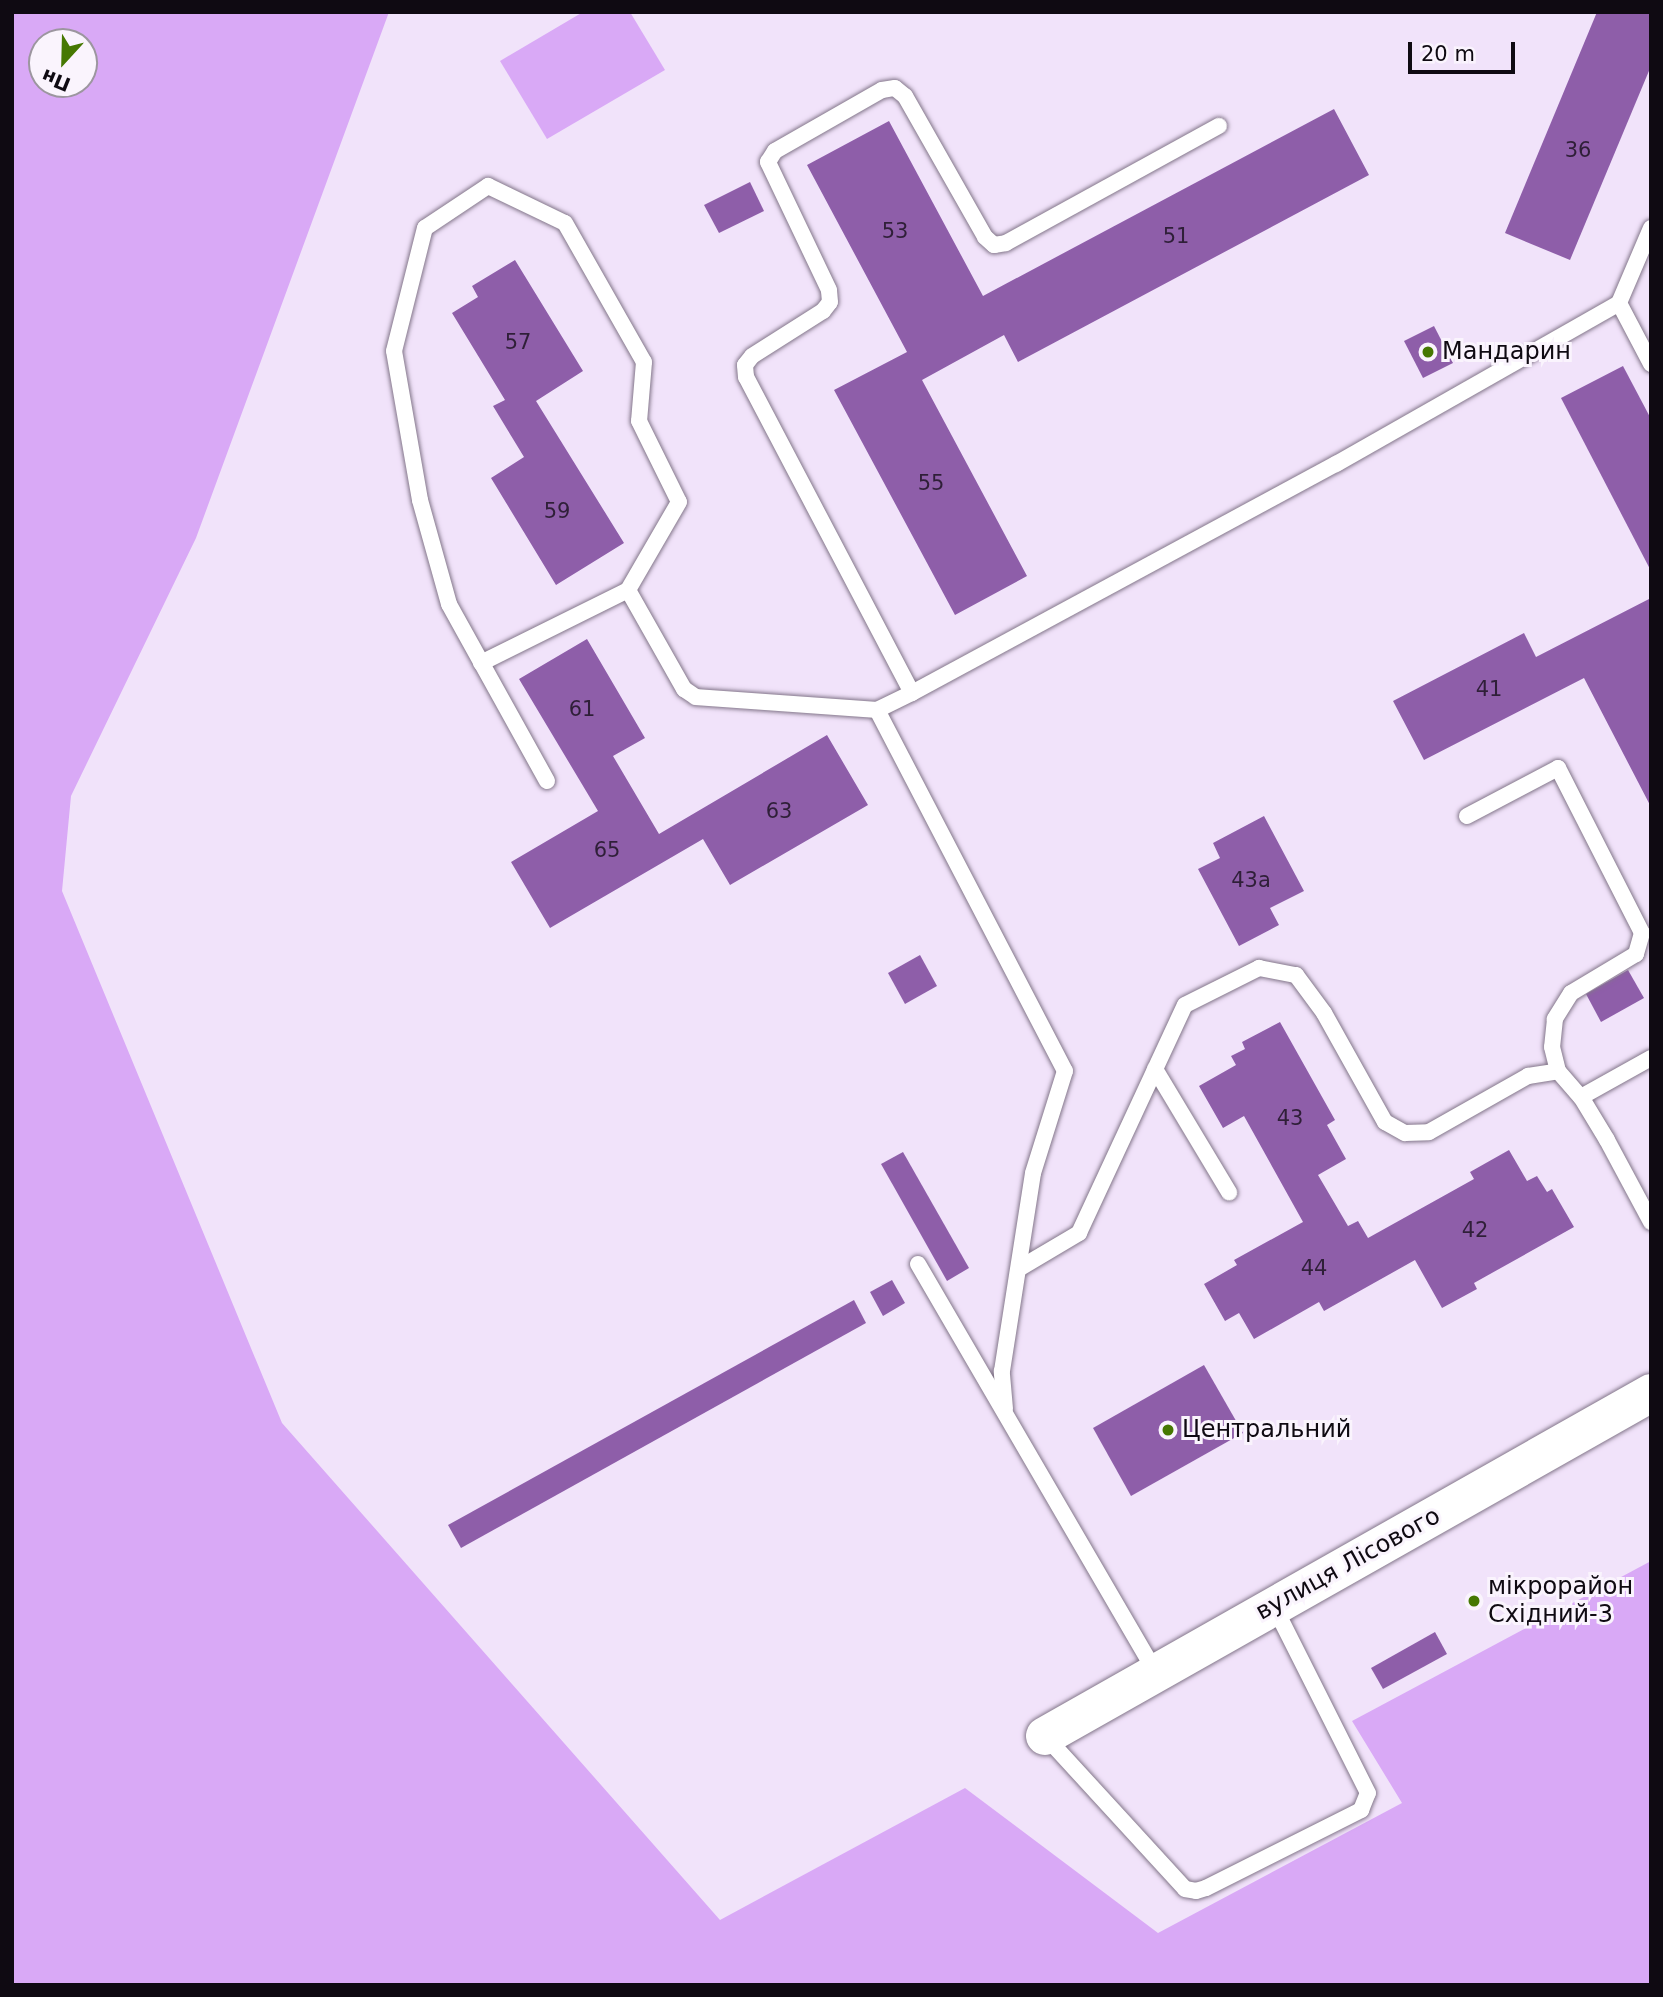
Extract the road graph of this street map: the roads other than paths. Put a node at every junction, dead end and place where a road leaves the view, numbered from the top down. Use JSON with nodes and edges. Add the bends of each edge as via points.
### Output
{"nodes":[{"id":1,"x":1219,"y":126,"type":"dead end"},
{"id":2,"x":1651,"y":228,"type":"edge"},
{"id":3,"x":1619,"y":303,"type":"junction"},
{"id":4,"x":1651,"y":364,"type":"edge"},
{"id":5,"x":628,"y":590,"type":"junction"},
{"id":6,"x":481,"y":663,"type":"junction"},
{"id":7,"x":912,"y":693,"type":"junction"},
{"id":8,"x":877,"y":710,"type":"junction"},
{"id":9,"x":547,"y":781,"type":"dead end"},
{"id":10,"x":1467,"y":816,"type":"dead end"},
{"id":11,"x":1651,"y":1058,"type":"edge"},
{"id":12,"x":1155,"y":1069,"type":"junction"},
{"id":13,"x":1558,"y":1071,"type":"junction"},
{"id":14,"x":1581,"y":1097,"type":"junction"},
{"id":15,"x":1229,"y":1192,"type":"dead end"},
{"id":16,"x":1651,"y":1222,"type":"edge"},
{"id":17,"x":918,"y":1264,"type":"dead end"},
{"id":18,"x":1020,"y":1268,"type":"junction"},
{"id":19,"x":1651,"y":1393,"type":"edge"},
{"id":20,"x":1005,"y":1409,"type":"junction"},
{"id":21,"x":1274,"y":1606,"type":"junction"},
{"id":22,"x":1156,"y":1673,"type":"junction"},
{"id":23,"x":1045,"y":1736,"type":"joint"}],
"edges":[{"from":1,"to":7,"type":"lane","via":[[1006,243],[994,245],[985,237],[905,96],[895,88],[883,90],[770,155],[768,162],[829,290],[830,302],[751,356],[745,365],[746,377]]},
{"from":2,"to":3,"type":"lane"},
{"from":3,"to":4,"type":"lane"},
{"from":3,"to":7,"type":"lane","via":[[1336,464]]},
{"from":5,"to":6,"type":"lane"},
{"from":5,"to":6,"type":"lane","via":[[679,502],[639,421],[644,362],[565,223],[488,186],[425,228],[394,351],[429,536],[451,611]]},
{"from":5,"to":8,"type":"lane","via":[[689,694]]},
{"from":6,"to":9,"type":"lane"},
{"from":7,"to":8,"type":"lane"},
{"from":8,"to":18,"type":"lane","via":[[1065,1071],[1033,1173]]},
{"from":10,"to":13,"type":"lane","via":[[1558,768],[1642,933],[1636,954],[1571,993],[1555,1019],[1552,1047]]},
{"from":11,"to":14,"type":"lane"},
{"from":12,"to":13,"type":"lane","via":[[1185,1005],[1259,968],[1296,975],[1324,1013],[1385,1122],[1405,1133],[1429,1132],[1528,1076]]},
{"from":12,"to":15,"type":"lane"},
{"from":12,"to":18,"type":"lane","via":[[1079,1233]]},
{"from":13,"to":14,"type":"lane"},
{"from":14,"to":16,"type":"lane"},
{"from":17,"to":20,"type":"lane"},
{"from":18,"to":20,"type":"lane","via":[[1002,1371]]},
{"from":19,"to":21,"type":"street","name":"вулиця Лісового"},
{"from":20,"to":22,"type":"lane"},
{"from":21,"to":22,"type":"street","name":"вулиця Лісового"},
{"from":21,"to":23,"type":"lane","via":[[1368,1793],[1361,1810],[1206,1888],[1185,1889]]},
{"from":22,"to":23,"type":"street","name":"вулиця Лісового"}]}
